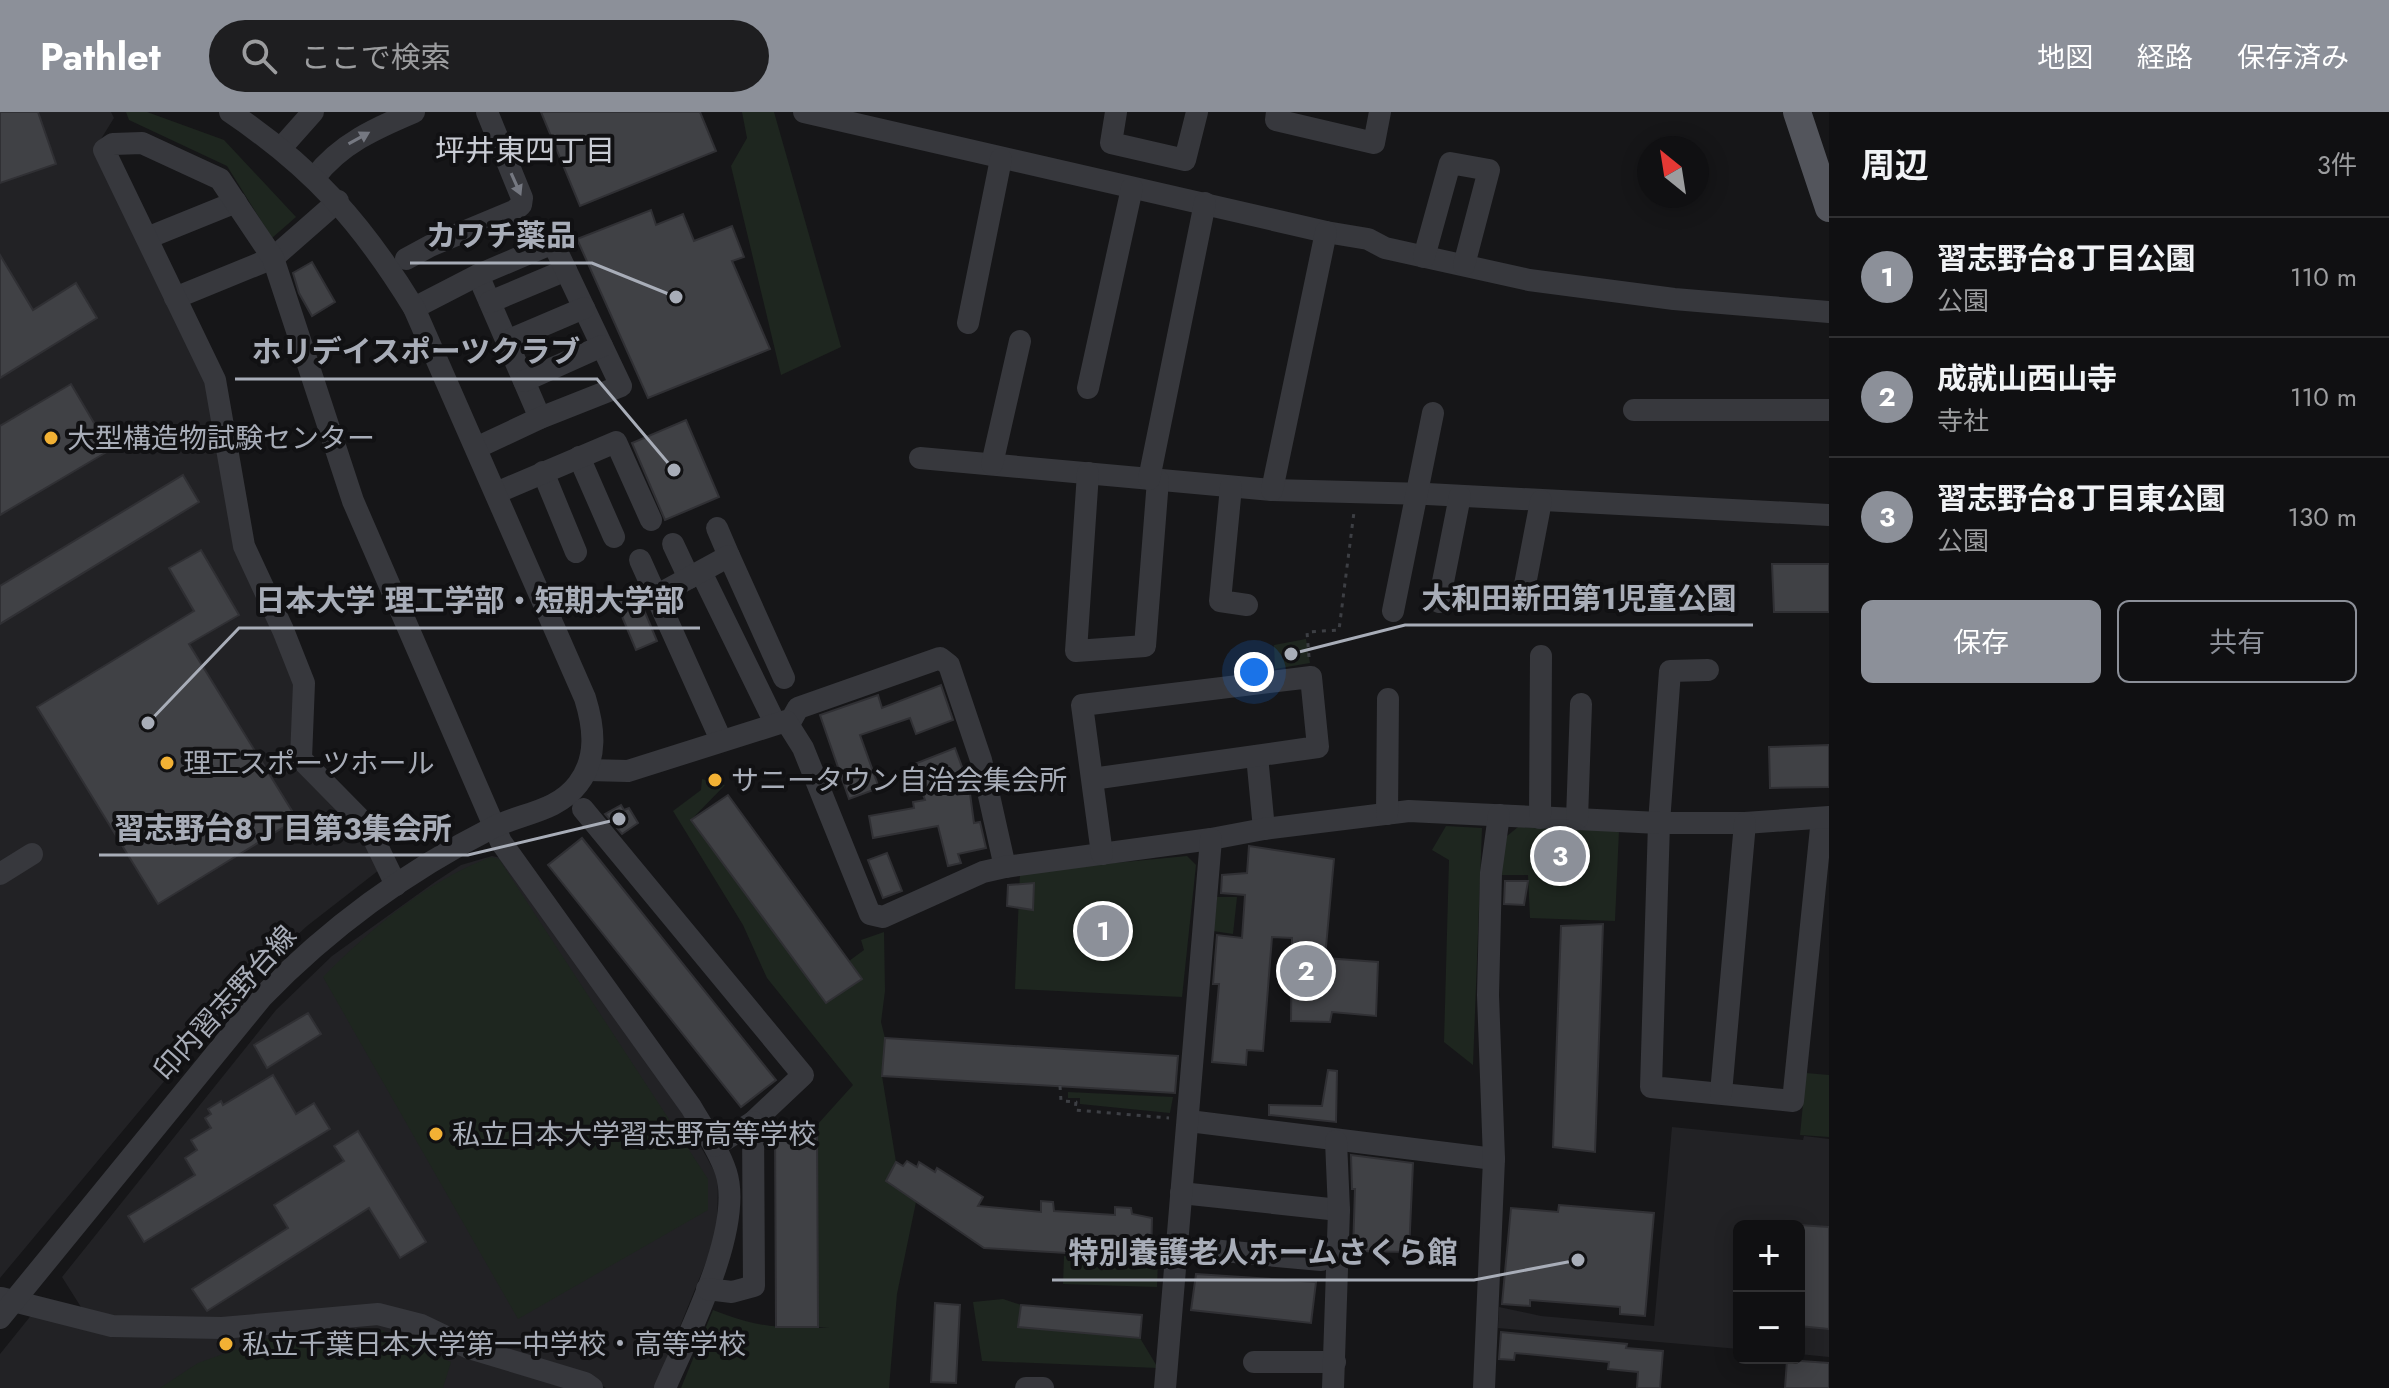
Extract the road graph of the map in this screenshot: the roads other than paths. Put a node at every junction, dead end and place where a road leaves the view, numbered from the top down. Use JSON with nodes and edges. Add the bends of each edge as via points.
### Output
{"nodes":[{"id":1,"x":230,"y":112,"type":"edge"},
{"id":2,"x":313,"y":112,"type":"edge"},
{"id":3,"x":414,"y":112,"type":"edge"},
{"id":4,"x":487,"y":112,"type":"edge"},
{"id":5,"x":804,"y":112,"type":"edge"},
{"id":6,"x":1116,"y":112,"type":"edge"},
{"id":7,"x":1197,"y":112,"type":"edge"},
{"id":8,"x":1277,"y":112,"type":"edge"},
{"id":9,"x":1380,"y":112,"type":"edge"},
{"id":10,"x":1797,"y":112,"type":"edge"},
{"id":11,"x":281,"y":148,"type":"junction"},
{"id":12,"x":1001,"y":159,"type":"junction"},
{"id":13,"x":315,"y":177,"type":"junction"},
{"id":14,"x":1132,"y":188,"type":"junction"},
{"id":15,"x":338,"y":201,"type":"junction"},
{"id":16,"x":236,"y":202,"type":"junction"},
{"id":17,"x":1205,"y":203,"type":"junction"},
{"id":18,"x":1829,"y":208,"type":"edge"},
{"id":19,"x":1326,"y":232,"type":"junction"},
{"id":20,"x":147,"y":238,"type":"junction"},
{"id":21,"x":1424,"y":257,"type":"junction"},
{"id":22,"x":273,"y":258,"type":"junction"},
{"id":23,"x":406,"y":259,"type":"dead end"},
{"id":24,"x":1464,"y":265,"type":"junction"},
{"id":25,"x":566,"y":270,"type":"junction"},
{"id":26,"x":478,"y":275,"type":"junction"},
{"id":27,"x":175,"y":298,"type":"junction"},
{"id":28,"x":490,"y":302,"type":"junction"},
{"id":29,"x":414,"y":308,"type":"junction"},
{"id":30,"x":584,"y":308,"type":"junction"},
{"id":31,"x":1829,"y":312,"type":"edge"},
{"id":32,"x":968,"y":323,"type":"dead end"},
{"id":33,"x":507,"y":341,"type":"junction"},
{"id":34,"x":1020,"y":341,"type":"dead end"},
{"id":35,"x":602,"y":346,"type":"junction"},
{"id":36,"x":524,"y":381,"type":"junction"},
{"id":37,"x":1088,"y":388,"type":"dead end"},
{"id":38,"x":1634,"y":410,"type":"dead end"},
{"id":39,"x":1829,"y":410,"type":"edge"},
{"id":40,"x":1433,"y":413,"type":"dead end"},
{"id":41,"x":540,"y":418,"type":"junction"},
{"id":42,"x":476,"y":448,"type":"junction"},
{"id":43,"x":579,"y":457,"type":"junction"},
{"id":44,"x":920,"y":458,"type":"dead end"},
{"id":45,"x":992,"y":464,"type":"junction"},
{"id":46,"x":543,"y":472,"type":"junction"},
{"id":47,"x":1088,"y":473,"type":"junction"},
{"id":48,"x":1154,"y":479,"type":"junction"},
{"id":49,"x":1231,"y":487,"type":"junction"},
{"id":50,"x":1272,"y":490,"type":"junction"},
{"id":51,"x":496,"y":493,"type":"junction"},
{"id":52,"x":1415,"y":494,"type":"junction"},
{"id":53,"x":1460,"y":496,"type":"junction"},
{"id":54,"x":1541,"y":501,"type":"junction"},
{"id":55,"x":1829,"y":515,"type":"edge"},
{"id":56,"x":651,"y":520,"type":"dead end"},
{"id":57,"x":717,"y":528,"type":"dead end"},
{"id":58,"x":614,"y":537,"type":"dead end"},
{"id":59,"x":673,"y":544,"type":"dead end"},
{"id":60,"x":576,"y":552,"type":"dead end"},
{"id":61,"x":729,"y":556,"type":"junction"},
{"id":62,"x":640,"y":560,"type":"dead end"},
{"id":63,"x":695,"y":575,"type":"junction"},
{"id":64,"x":1523,"y":595,"type":"dead end"},
{"id":65,"x":656,"y":596,"type":"junction"},
{"id":66,"x":1439,"y":602,"type":"dead end"},
{"id":67,"x":1247,"y":605,"type":"dead end"},
{"id":68,"x":1393,"y":611,"type":"dead end"},
{"id":69,"x":1541,"y":656,"type":"dead end"},
{"id":70,"x":1708,"y":670,"type":"dead end"},
{"id":71,"x":784,"y":678,"type":"dead end"},
{"id":72,"x":1388,"y":699,"type":"dead end"},
{"id":73,"x":1581,"y":704,"type":"dead end"},
{"id":74,"x":782,"y":723,"type":"junction"},
{"id":75,"x":721,"y":740,"type":"junction"},
{"id":76,"x":1257,"y":756,"type":"junction"},
{"id":77,"x":588,"y":770,"type":"junction"},
{"id":78,"x":1092,"y":779,"type":"junction"},
{"id":79,"x":583,"y":809,"type":"dead end"},
{"id":80,"x":1387,"y":814,"type":"junction"},
{"id":81,"x":1499,"y":815,"type":"junction"},
{"id":82,"x":1540,"y":818,"type":"junction"},
{"id":83,"x":1825,"y":818,"type":"edge"},
{"id":84,"x":1577,"y":819,"type":"junction"},
{"id":85,"x":1659,"y":823,"type":"junction"},
{"id":86,"x":1745,"y":823,"type":"junction"},
{"id":87,"x":494,"y":827,"type":"junction"},
{"id":88,"x":1264,"y":829,"type":"junction"},
{"id":89,"x":1211,"y":839,"type":"junction"},
{"id":90,"x":32,"y":854,"type":"dead end"},
{"id":91,"x":1102,"y":854,"type":"junction"},
{"id":92,"x":1005,"y":867,"type":"junction"},
{"id":93,"x":0,"y":874,"type":"edge"},
{"id":94,"x":396,"y":885,"type":"junction"},
{"id":95,"x":1721,"y":1093,"type":"junction"},
{"id":96,"x":1183,"y":1120,"type":"junction"},
{"id":97,"x":753,"y":1122,"type":"junction"},
{"id":98,"x":1336,"y":1141,"type":"junction"},
{"id":99,"x":715,"y":1146,"type":"junction"},
{"id":100,"x":1494,"y":1159,"type":"junction"},
{"id":101,"x":1181,"y":1193,"type":"junction"},
{"id":102,"x":1339,"y":1210,"type":"junction"},
{"id":103,"x":1178,"y":1247,"type":"junction"},
{"id":104,"x":1321,"y":1260,"type":"dead end"},
{"id":105,"x":707,"y":1289,"type":"junction"},
{"id":106,"x":4,"y":1306,"type":"edge"},
{"id":107,"x":1254,"y":1362,"type":"dead end"},
{"id":108,"x":1335,"y":1362,"type":"junction"},
{"id":109,"x":592,"y":1388,"type":"edge"},
{"id":110,"x":665,"y":1388,"type":"edge"},
{"id":111,"x":1026,"y":1388,"type":"edge"},
{"id":112,"x":1043,"y":1388,"type":"edge"},
{"id":113,"x":1165,"y":1388,"type":"edge"},
{"id":114,"x":1333,"y":1388,"type":"edge"},
{"id":115,"x":1484,"y":1388,"type":"edge"}],
"edges":[{"from":1,"to":11,"type":"street"},
{"from":2,"to":11,"type":"street"},
{"from":13,"to":3,"type":"street","one_way":true,"via":[[349,143]]},
{"from":4,"to":23,"type":"street","one_way":true,"via":[[521,205]]},
{"from":5,"to":12,"type":"street"},
{"from":6,"to":7,"type":"street","via":[[1111,143],[1185,160]]},
{"from":8,"to":9,"type":"street","via":[[1276,120],[1374,143]]},
{"from":10,"to":18,"type":"main road"},
{"from":11,"to":13,"type":"street"},
{"from":12,"to":14,"type":"street"},
{"from":12,"to":32,"type":"street"},
{"from":13,"to":15,"type":"street"},
{"from":14,"to":17,"type":"street"},
{"from":14,"to":37,"type":"street"},
{"from":15,"to":22,"type":"street"},
{"from":15,"to":29,"type":"street","via":[[383,257]]},
{"from":16,"to":20,"type":"street"},
{"from":16,"to":20,"type":"street","via":[[220,179],[142,143],[113,144],[104,150]]},
{"from":16,"to":22,"type":"street"},
{"from":17,"to":19,"type":"street"},
{"from":17,"to":48,"type":"street"},
{"from":19,"to":21,"type":"street"},
{"from":19,"to":50,"type":"street"},
{"from":20,"to":27,"type":"street"},
{"from":21,"to":24,"type":"street"},
{"from":21,"to":24,"type":"street","via":[[1450,163],[1489,170]]},
{"from":22,"to":27,"type":"street"},
{"from":22,"to":87,"type":"street","via":[[353,501]]},
{"from":24,"to":31,"type":"street","via":[[1529,280],[1674,299]]},
{"from":25,"to":26,"type":"street","via":[[553,243]]},
{"from":25,"to":28,"type":"street"},
{"from":25,"to":30,"type":"street"},
{"from":26,"to":28,"type":"street"},
{"from":26,"to":29,"type":"street"},
{"from":27,"to":94,"type":"street","via":[[215,380],[244,546],[304,683],[301,759],[368,827]]},
{"from":28,"to":33,"type":"street"},
{"from":29,"to":42,"type":"street"},
{"from":30,"to":33,"type":"street"},
{"from":30,"to":35,"type":"street"},
{"from":33,"to":36,"type":"street"},
{"from":34,"to":45,"type":"street"},
{"from":35,"to":36,"type":"street"},
{"from":35,"to":41,"type":"street","via":[[621,386]]},
{"from":36,"to":41,"type":"street"},
{"from":38,"to":39,"type":"street"},
{"from":40,"to":52,"type":"street"},
{"from":41,"to":42,"type":"street"},
{"from":42,"to":51,"type":"street"},
{"from":43,"to":46,"type":"street"},
{"from":43,"to":56,"type":"street","via":[[616,442]]},
{"from":43,"to":58,"type":"street"},
{"from":44,"to":45,"type":"street"},
{"from":45,"to":47,"type":"street"},
{"from":46,"to":51,"type":"street"},
{"from":46,"to":60,"type":"street"},
{"from":47,"to":48,"type":"street"},
{"from":47,"to":48,"type":"street","via":[[1076,651],[1145,646]]},
{"from":48,"to":49,"type":"street"},
{"from":49,"to":50,"type":"street"},
{"from":49,"to":67,"type":"street","via":[[1220,601]]},
{"from":50,"to":52,"type":"street"},
{"from":51,"to":77,"type":"street","via":[[585,698],[593,732]]},
{"from":52,"to":53,"type":"street"},
{"from":52,"to":68,"type":"street"},
{"from":53,"to":54,"type":"street"},
{"from":53,"to":66,"type":"street"},
{"from":54,"to":55,"type":"street"},
{"from":54,"to":64,"type":"street"},
{"from":57,"to":61,"type":"street"},
{"from":59,"to":63,"type":"street"},
{"from":61,"to":63,"type":"street"},
{"from":61,"to":71,"type":"street"},
{"from":62,"to":65,"type":"street"},
{"from":63,"to":65,"type":"street"},
{"from":63,"to":74,"type":"street"},
{"from":65,"to":75,"type":"street"},
{"from":69,"to":82,"type":"street"},
{"from":70,"to":85,"type":"street","via":[[1670,671]]},
{"from":72,"to":80,"type":"street"},
{"from":73,"to":84,"type":"street"},
{"from":74,"to":75,"type":"street"},
{"from":74,"to":92,"type":"street","via":[[803,748],[870,914],[883,917]]},
{"from":74,"to":92,"type":"street","via":[[798,708],[940,658],[949,665],[981,760]]},
{"from":75,"to":77,"type":"street","via":[[628,771]]},
{"from":76,"to":78,"type":"street"},
{"from":76,"to":78,"type":"street","via":[[1318,747],[1311,677],[1082,705]]},
{"from":76,"to":88,"type":"street"},
{"from":77,"to":87,"type":"street","name":"印内習志野台線","via":[[565,798]]},
{"from":78,"to":91,"type":"street"},
{"from":79,"to":97,"type":"street","via":[[803,1075]]},
{"from":80,"to":81,"type":"street"},
{"from":80,"to":88,"type":"street"},
{"from":81,"to":82,"type":"street"},
{"from":81,"to":100,"type":"street","via":[[1491,873],[1488,995]]},
{"from":82,"to":84,"type":"street"},
{"from":83,"to":86,"type":"street"},
{"from":83,"to":95,"type":"street","via":[[1793,1101]]},
{"from":84,"to":85,"type":"street"},
{"from":85,"to":86,"type":"street"},
{"from":85,"to":95,"type":"street","via":[[1651,1087]]},
{"from":86,"to":95,"type":"street"},
{"from":87,"to":94,"type":"street","name":"印内習志野台線"},
{"from":87,"to":99,"type":"street"},
{"from":88,"to":89,"type":"street"},
{"from":89,"to":91,"type":"street"},
{"from":89,"to":96,"type":"street"},
{"from":90,"to":93,"type":"street"},
{"from":91,"to":92,"type":"street"},
{"from":94,"to":106,"type":"street","name":"印内習志野台線","via":[[319,942],[262,997]]},
{"from":96,"to":98,"type":"street"},
{"from":96,"to":101,"type":"street"},
{"from":97,"to":99,"type":"street"},
{"from":97,"to":105,"type":"street","via":[[754,1286],[732,1292]]},
{"from":98,"to":100,"type":"street"},
{"from":98,"to":102,"type":"street"},
{"from":99,"to":105,"type":"street","via":[[727,1174],[730,1204]]},
{"from":100,"to":115,"type":"street"},
{"from":101,"to":102,"type":"street"},
{"from":101,"to":103,"type":"street"},
{"from":102,"to":108,"type":"street"},
{"from":103,"to":104,"type":"street"},
{"from":103,"to":113,"type":"street"},
{"from":105,"to":110,"type":"street"},
{"from":106,"to":109,"type":"street","via":[[112,1326],[222,1328],[378,1314]]},
{"from":107,"to":108,"type":"street"},
{"from":108,"to":114,"type":"street"},
{"from":111,"to":112,"type":"street"}]}
